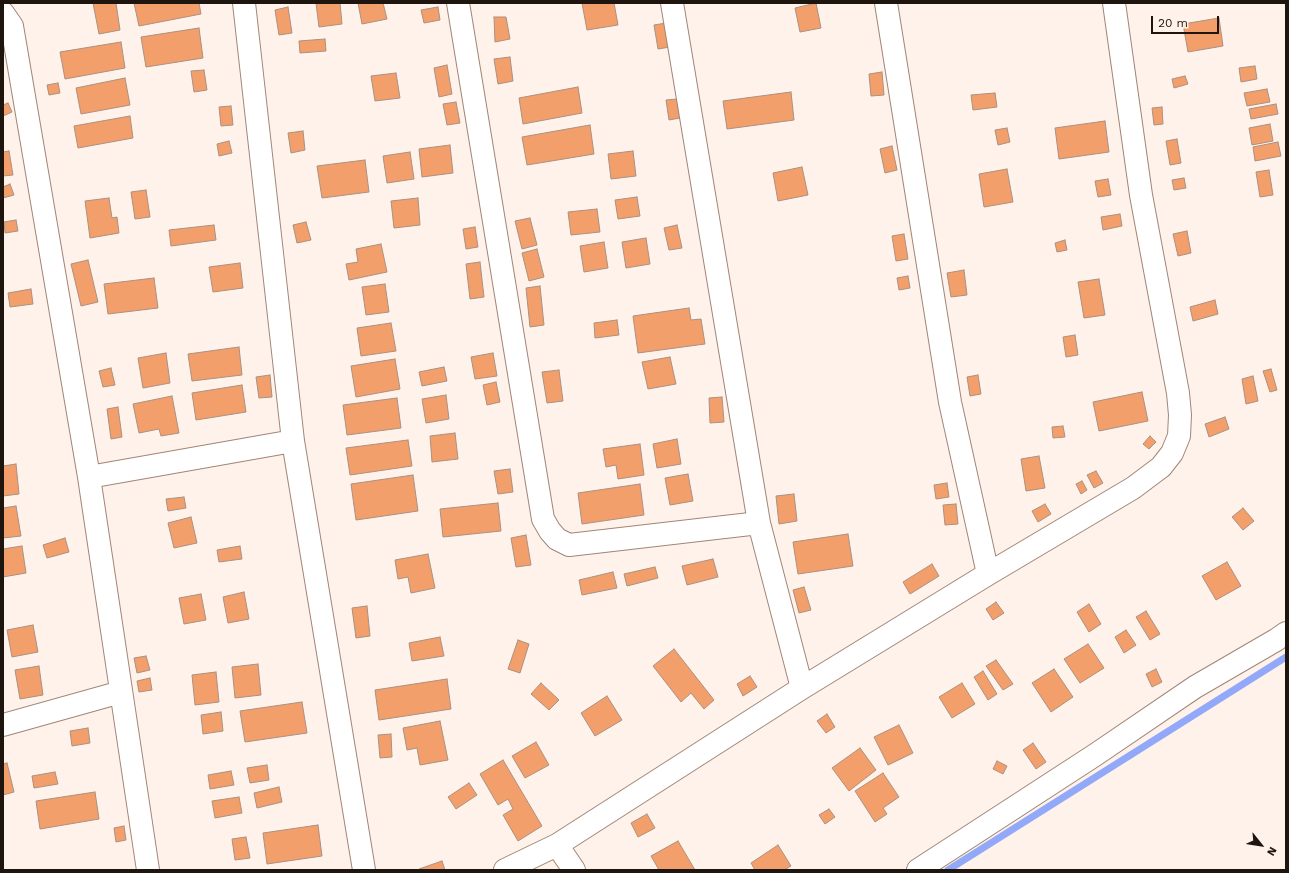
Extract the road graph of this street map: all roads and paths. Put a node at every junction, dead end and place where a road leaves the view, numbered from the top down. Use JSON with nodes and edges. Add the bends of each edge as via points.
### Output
{"nodes":[{"id":1,"x":244,"y":3,"type":"edge"},
{"id":2,"x":458,"y":3,"type":"edge"},
{"id":3,"x":672,"y":3,"type":"edge"},
{"id":4,"x":886,"y":3,"type":"edge"},
{"id":5,"x":1114,"y":3,"type":"edge"},
{"id":6,"x":3,"y":13,"type":"edge"},
{"id":7,"x":293,"y":441,"type":"junction"},
{"id":8,"x":89,"y":477,"type":"junction"},
{"id":9,"x":758,"y":523,"type":"junction"},
{"id":10,"x":988,"y":574,"type":"junction"},
{"id":11,"x":1286,"y":633,"type":"edge"},
{"id":12,"x":802,"y":688,"type":"junction"},
{"id":13,"x":121,"y":692,"type":"junction"},
{"id":14,"x":3,"y":725,"type":"edge"},
{"id":15,"x":557,"y":845,"type":"junction"},
{"id":16,"x":148,"y":870,"type":"edge"},
{"id":17,"x":364,"y":870,"type":"edge"},
{"id":18,"x":505,"y":870,"type":"edge"},
{"id":19,"x":574,"y":870,"type":"edge"},
{"id":20,"x":918,"y":870,"type":"edge"}],
"edges":[{"from":1,"to":7,"type":"street"},
{"from":2,"to":9,"type":"street","via":[[543,519],[557,539],[569,545]]},
{"from":3,"to":9,"type":"street"},
{"from":4,"to":10,"type":"street","via":[[950,402]]},
{"from":5,"to":10,"type":"street","via":[[1141,195],[1178,393],[1179,436],[1172,453],[1161,467],[1133,488]]},
{"from":6,"to":8,"type":"street","via":[[12,26]]},
{"from":7,"to":8,"type":"street"},
{"from":7,"to":17,"type":"street"},
{"from":8,"to":13,"type":"street"},
{"from":9,"to":12,"type":"street"},
{"from":10,"to":12,"type":"street"},
{"from":11,"to":20,"type":"street","via":[[1195,687]]},
{"from":12,"to":15,"type":"street"},
{"from":13,"to":14,"type":"street"},
{"from":13,"to":16,"type":"street"},
{"from":15,"to":18,"type":"street"},
{"from":15,"to":19,"type":"street"}]}
